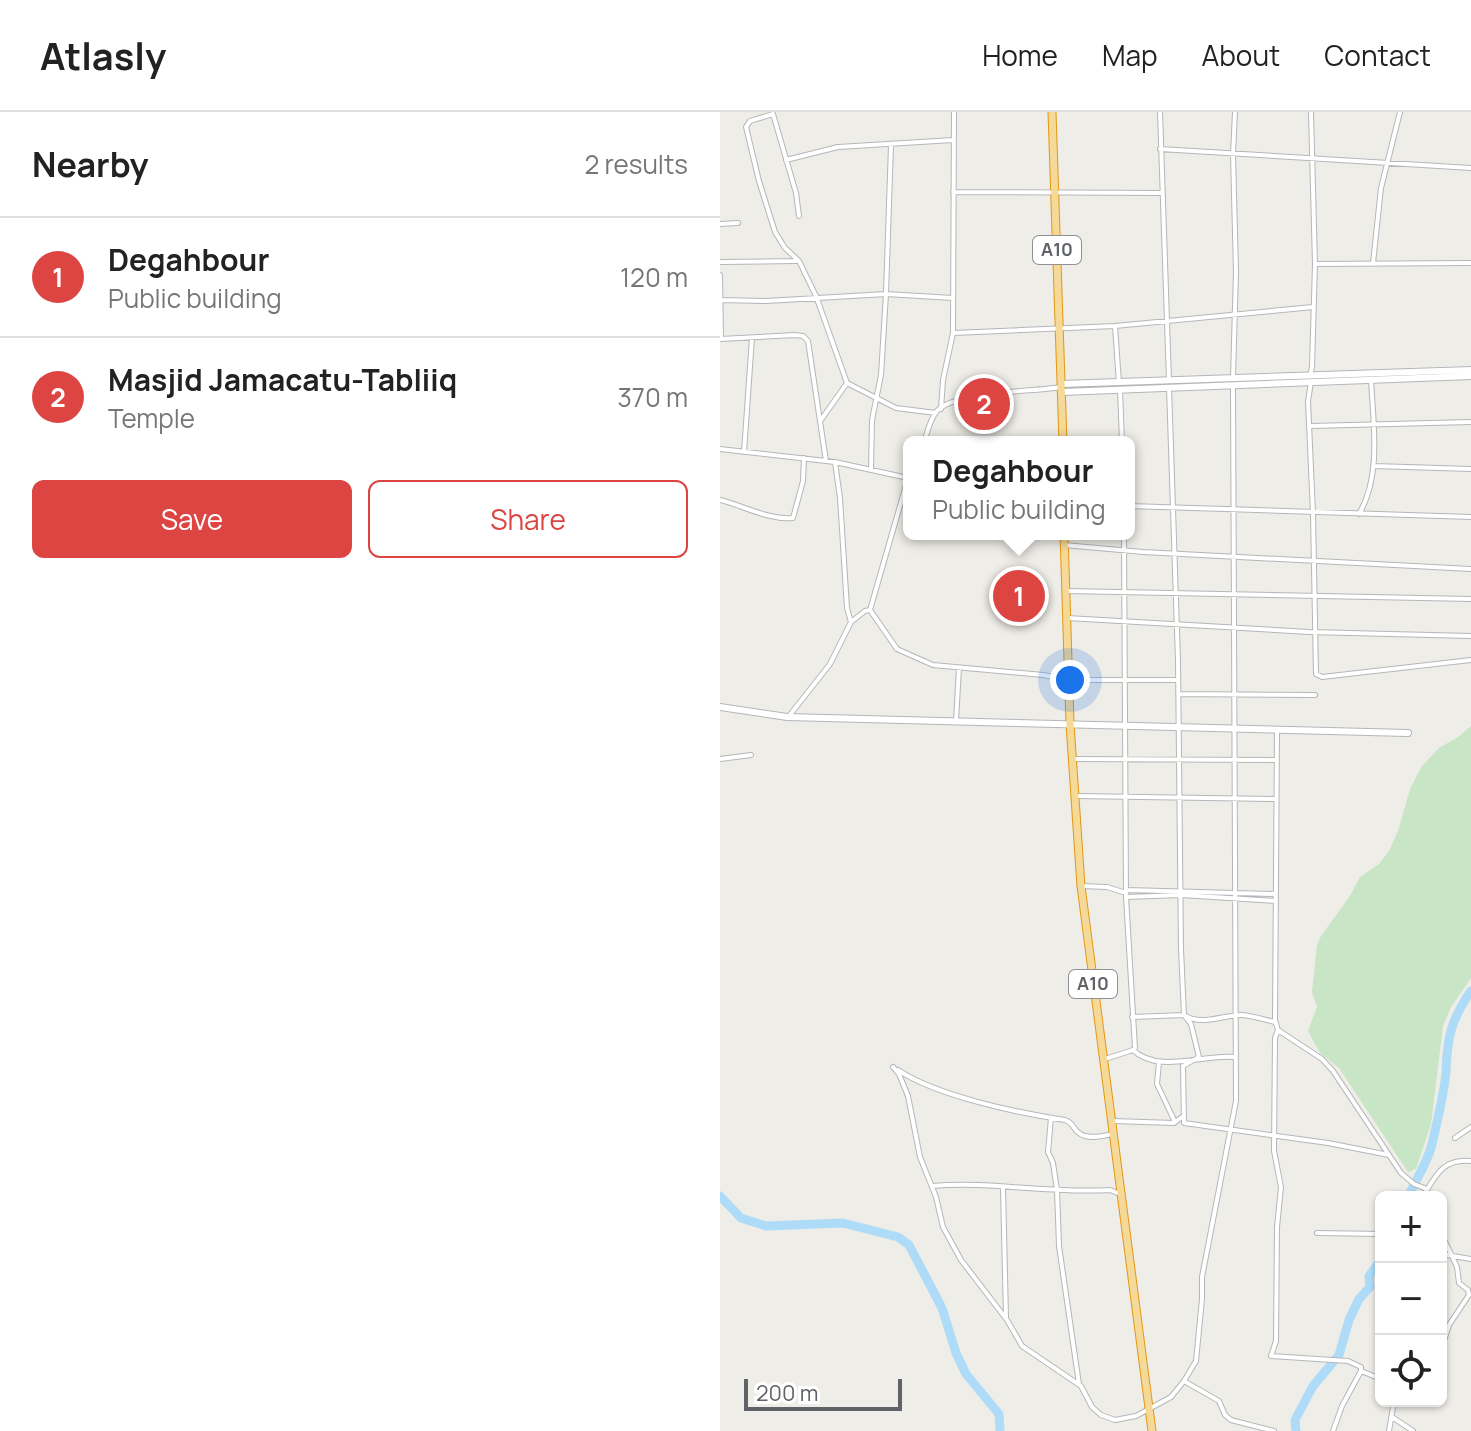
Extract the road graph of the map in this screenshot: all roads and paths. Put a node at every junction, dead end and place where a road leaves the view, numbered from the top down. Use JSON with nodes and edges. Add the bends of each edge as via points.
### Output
{"nodes":[{"id":1,"x":954,"y":112,"type":"edge"},
{"id":2,"x":1052,"y":112,"type":"edge"},
{"id":3,"x":1160,"y":112,"type":"edge"},
{"id":4,"x":1235,"y":112,"type":"edge"},
{"id":5,"x":1311,"y":112,"type":"edge"},
{"id":6,"x":1400,"y":112,"type":"edge"},
{"id":7,"x":953,"y":140,"type":"junction"},
{"id":8,"x":891,"y":145,"type":"junction"},
{"id":9,"x":1160,"y":149,"type":"junction"},
{"id":10,"x":1233,"y":154,"type":"junction"},
{"id":11,"x":1313,"y":158,"type":"junction"},
{"id":12,"x":786,"y":160,"type":"junction"},
{"id":13,"x":1386,"y":163,"type":"junction"},
{"id":14,"x":1471,"y":168,"type":"edge"},
{"id":15,"x":1055,"y":191,"type":"junction"},
{"id":16,"x":953,"y":192,"type":"junction"},
{"id":17,"x":1162,"y":193,"type":"junction"},
{"id":18,"x":799,"y":216,"type":"dead end"},
{"id":19,"x":738,"y":223,"type":"dead end"},
{"id":20,"x":720,"y":224,"type":"edge"},
{"id":21,"x":799,"y":261,"type":"junction"},
{"id":22,"x":720,"y":262,"type":"edge"},
{"id":23,"x":1373,"y":263,"type":"junction"},
{"id":24,"x":1471,"y":263,"type":"edge"},
{"id":25,"x":1315,"y":264,"type":"junction"},
{"id":26,"x":720,"y":275,"type":"edge"},
{"id":27,"x":886,"y":294,"type":"junction"},
{"id":28,"x":816,"y":296,"type":"junction"},
{"id":29,"x":953,"y":298,"type":"junction"},
{"id":30,"x":721,"y":300,"type":"edge"},
{"id":31,"x":1313,"y":307,"type":"junction"},
{"id":32,"x":1235,"y":316,"type":"junction"},
{"id":33,"x":1168,"y":322,"type":"junction"},
{"id":34,"x":1115,"y":326,"type":"junction"},
{"id":35,"x":1059,"y":328,"type":"junction"},
{"id":36,"x":953,"y":333,"type":"junction"},
{"id":37,"x":752,"y":338,"type":"junction"},
{"id":38,"x":720,"y":339,"type":"edge"},
{"id":39,"x":1471,"y":373,"type":"edge"},
{"id":40,"x":1371,"y":376,"type":"junction"},
{"id":41,"x":1310,"y":378,"type":"junction"},
{"id":42,"x":1233,"y":381,"type":"junction"},
{"id":43,"x":847,"y":383,"type":"junction"},
{"id":44,"x":1169,"y":384,"type":"junction"},
{"id":45,"x":1120,"y":387,"type":"junction"},
{"id":46,"x":1062,"y":388,"type":"junction"},
{"id":47,"x":877,"y":399,"type":"junction"},
{"id":48,"x":938,"y":411,"type":"junction"},
{"id":49,"x":821,"y":420,"type":"junction"},
{"id":50,"x":1471,"y":422,"type":"edge"},
{"id":51,"x":1373,"y":424,"type":"junction"},
{"id":52,"x":1310,"y":426,"type":"junction"},
{"id":53,"x":927,"y":436,"type":"edge"},
{"id":54,"x":1063,"y":436,"type":"edge"},
{"id":55,"x":1122,"y":436,"type":"edge"},
{"id":56,"x":720,"y":449,"type":"edge"},
{"id":57,"x":744,"y":453,"type":"junction"},
{"id":58,"x":804,"y":458,"type":"junction"},
{"id":59,"x":826,"y":461,"type":"junction"},
{"id":60,"x":835,"y":462,"type":"junction"},
{"id":61,"x":1374,"y":466,"type":"junction"},
{"id":62,"x":1471,"y":469,"type":"edge"},
{"id":63,"x":871,"y":470,"type":"junction"},
{"id":64,"x":903,"y":476,"type":"edge"},
{"id":65,"x":903,"y":497,"type":"edge"},
{"id":66,"x":720,"y":500,"type":"edge"},
{"id":67,"x":1135,"y":506,"type":"edge"},
{"id":68,"x":1173,"y":506,"type":"junction"},
{"id":69,"x":1234,"y":507,"type":"junction"},
{"id":70,"x":1313,"y":513,"type":"junction"},
{"id":71,"x":1359,"y":514,"type":"junction"},
{"id":72,"x":1471,"y":517,"type":"edge"},
{"id":73,"x":1064,"y":540,"type":"edge"},
{"id":74,"x":1124,"y":540,"type":"edge"},
{"id":75,"x":1064,"y":545,"type":"junction"},
{"id":76,"x":1124,"y":551,"type":"junction"},
{"id":77,"x":1174,"y":553,"type":"junction"},
{"id":78,"x":1234,"y":556,"type":"junction"},
{"id":79,"x":1314,"y":559,"type":"junction"},
{"id":80,"x":1471,"y":569,"type":"edge"},
{"id":81,"x":1066,"y":591,"type":"junction"},
{"id":82,"x":1124,"y":593,"type":"junction"},
{"id":83,"x":1175,"y":594,"type":"junction"},
{"id":84,"x":1234,"y":595,"type":"junction"},
{"id":85,"x":1314,"y":596,"type":"junction"},
{"id":86,"x":1471,"y":599,"type":"edge"},
{"id":87,"x":870,"y":610,"type":"junction"},
{"id":88,"x":1067,"y":618,"type":"junction"},
{"id":89,"x":1124,"y":620,"type":"junction"},
{"id":90,"x":851,"y":622,"type":"junction"},
{"id":91,"x":1176,"y":623,"type":"junction"},
{"id":92,"x":1234,"y":627,"type":"junction"},
{"id":93,"x":1314,"y":632,"type":"junction"},
{"id":94,"x":1471,"y":636,"type":"edge"},
{"id":95,"x":1471,"y":660,"type":"edge"},
{"id":96,"x":959,"y":668,"type":"junction"},
{"id":97,"x":1069,"y":680,"type":"junction"},
{"id":98,"x":1125,"y":680,"type":"junction"},
{"id":99,"x":1178,"y":680,"type":"junction"},
{"id":100,"x":1178,"y":694,"type":"junction"},
{"id":101,"x":1234,"y":694,"type":"junction"},
{"id":102,"x":1315,"y":695,"type":"dead end"},
{"id":103,"x":720,"y":707,"type":"edge"},
{"id":104,"x":787,"y":717,"type":"junction"},
{"id":105,"x":956,"y":721,"type":"junction"},
{"id":106,"x":1070,"y":724,"type":"junction"},
{"id":107,"x":1125,"y":725,"type":"junction"},
{"id":108,"x":1178,"y":726,"type":"junction"},
{"id":109,"x":1234,"y":727,"type":"junction"},
{"id":110,"x":1277,"y":728,"type":"junction"},
{"id":111,"x":1408,"y":733,"type":"dead end"},
{"id":112,"x":751,"y":755,"type":"dead end"},
{"id":113,"x":720,"y":759,"type":"edge"},
{"id":114,"x":1073,"y":759,"type":"junction"},
{"id":115,"x":1125,"y":760,"type":"junction"},
{"id":116,"x":1235,"y":760,"type":"junction"},
{"id":117,"x":1277,"y":760,"type":"junction"},
{"id":118,"x":1179,"y":761,"type":"junction"},
{"id":119,"x":1075,"y":796,"type":"junction"},
{"id":120,"x":1125,"y":797,"type":"junction"},
{"id":121,"x":1179,"y":797,"type":"junction"},
{"id":122,"x":1235,"y":798,"type":"junction"},
{"id":123,"x":1276,"y":799,"type":"junction"},
{"id":124,"x":1081,"y":886,"type":"junction"},
{"id":125,"x":1154,"y":890,"type":"junction"},
{"id":126,"x":1212,"y":892,"type":"junction"},
{"id":127,"x":1126,"y":893,"type":"junction"},
{"id":128,"x":1181,"y":893,"type":"junction"},
{"id":129,"x":1237,"y":893,"type":"junction"},
{"id":130,"x":1276,"y":894,"type":"junction"},
{"id":131,"x":1153,"y":897,"type":"junction"},
{"id":132,"x":1211,"y":899,"type":"junction"},
{"id":133,"x":1236,"y":900,"type":"junction"},
{"id":134,"x":1276,"y":901,"type":"junction"},
{"id":135,"x":1184,"y":1015,"type":"junction"},
{"id":136,"x":1234,"y":1016,"type":"junction"},
{"id":137,"x":1132,"y":1017,"type":"junction"},
{"id":138,"x":1275,"y":1022,"type":"junction"},
{"id":139,"x":1278,"y":1030,"type":"junction"},
{"id":140,"x":1133,"y":1050,"type":"junction"},
{"id":141,"x":1199,"y":1057,"type":"junction"},
{"id":142,"x":1234,"y":1057,"type":"junction"},
{"id":143,"x":1102,"y":1060,"type":"junction"},
{"id":144,"x":1159,"y":1062,"type":"junction"},
{"id":145,"x":1182,"y":1117,"type":"junction"},
{"id":146,"x":1051,"y":1118,"type":"junction"},
{"id":147,"x":1111,"y":1121,"type":"junction"},
{"id":148,"x":1175,"y":1122,"type":"junction"},
{"id":149,"x":1471,"y":1127,"type":"edge"},
{"id":150,"x":1229,"y":1129,"type":"junction"},
{"id":151,"x":1113,"y":1134,"type":"junction"},
{"id":152,"x":1274,"y":1135,"type":"junction"},
{"id":153,"x":1455,"y":1138,"type":"dead end"},
{"id":154,"x":1389,"y":1155,"type":"junction"},
{"id":155,"x":1471,"y":1161,"type":"edge"},
{"id":156,"x":932,"y":1186,"type":"junction"},
{"id":157,"x":1003,"y":1188,"type":"junction"},
{"id":158,"x":1427,"y":1189,"type":"joint"},
{"id":159,"x":1057,"y":1190,"type":"junction"},
{"id":160,"x":1122,"y":1195,"type":"junction"},
{"id":161,"x":1317,"y":1233,"type":"dead end"},
{"id":162,"x":1375,"y":1234,"type":"edge"},
{"id":163,"x":1447,"y":1246,"type":"edge"},
{"id":164,"x":1447,"y":1255,"type":"edge"},
{"id":165,"x":1452,"y":1256,"type":"junction"},
{"id":166,"x":1471,"y":1259,"type":"edge"},
{"id":167,"x":1470,"y":1295,"type":"edge"},
{"id":168,"x":1007,"y":1320,"type":"junction"},
{"id":169,"x":1450,"y":1322,"type":"junction"},
{"id":170,"x":1447,"y":1323,"type":"edge"},
{"id":171,"x":1446,"y":1335,"type":"edge"},
{"id":172,"x":1361,"y":1371,"type":"junction"},
{"id":173,"x":1375,"y":1377,"type":"edge"},
{"id":174,"x":1184,"y":1381,"type":"junction"},
{"id":175,"x":1079,"y":1384,"type":"junction"},
{"id":176,"x":1393,"y":1407,"type":"edge"},
{"id":177,"x":1149,"y":1409,"type":"junction"},
{"id":178,"x":1392,"y":1417,"type":"junction"},
{"id":179,"x":1152,"y":1431,"type":"edge"},
{"id":180,"x":1274,"y":1431,"type":"edge"},
{"id":181,"x":1333,"y":1431,"type":"edge"},
{"id":182,"x":1389,"y":1431,"type":"edge"},
{"id":183,"x":1413,"y":1431,"type":"edge"}],
"edges":[{"from":1,"to":7,"type":"street"},
{"from":2,"to":15,"type":"highway","number":"A10"},
{"from":3,"to":9,"type":"street"},
{"from":4,"to":10,"type":"street"},
{"from":5,"to":11,"type":"street"},
{"from":6,"to":13,"type":"street"},
{"from":7,"to":8,"type":"street"},
{"from":7,"to":16,"type":"street"},
{"from":8,"to":12,"type":"street","via":[[838,147]]},
{"from":8,"to":27,"type":"street"},
{"from":9,"to":10,"type":"street"},
{"from":9,"to":17,"type":"street"},
{"from":10,"to":11,"type":"street"},
{"from":10,"to":32,"type":"street"},
{"from":11,"to":13,"type":"street"},
{"from":11,"to":25,"type":"street"},
{"from":12,"to":18,"type":"street"},
{"from":12,"to":21,"type":"street","via":[[773,114],[747,123],[775,232]]},
{"from":13,"to":14,"type":"street"},
{"from":13,"to":23,"type":"street"},
{"from":15,"to":16,"type":"street"},
{"from":15,"to":17,"type":"street"},
{"from":15,"to":35,"type":"highway","number":"A10"},
{"from":16,"to":29,"type":"street"},
{"from":17,"to":33,"type":"street"},
{"from":19,"to":20,"type":"street"},
{"from":21,"to":22,"type":"street"},
{"from":21,"to":28,"type":"street"},
{"from":23,"to":24,"type":"street"},
{"from":23,"to":25,"type":"street"},
{"from":25,"to":31,"type":"street"},
{"from":26,"to":30,"type":"street"},
{"from":27,"to":28,"type":"street"},
{"from":27,"to":29,"type":"street"},
{"from":27,"to":47,"type":"street"},
{"from":28,"to":30,"type":"street"},
{"from":28,"to":43,"type":"street"},
{"from":29,"to":36,"type":"street"},
{"from":30,"to":38,"type":"street"},
{"from":31,"to":32,"type":"street"},
{"from":31,"to":41,"type":"street"},
{"from":32,"to":33,"type":"street"},
{"from":32,"to":42,"type":"street"},
{"from":33,"to":34,"type":"street"},
{"from":33,"to":44,"type":"street"},
{"from":34,"to":35,"type":"street"},
{"from":34,"to":45,"type":"street"},
{"from":35,"to":36,"type":"street"},
{"from":35,"to":46,"type":"highway","number":"A10"},
{"from":36,"to":48,"type":"street"},
{"from":37,"to":38,"type":"street"},
{"from":37,"to":49,"type":"street","via":[[795,335],[808,341]]},
{"from":37,"to":57,"type":"street"},
{"from":39,"to":40,"type":"street"},
{"from":40,"to":41,"type":"street"},
{"from":40,"to":51,"type":"street"},
{"from":41,"to":42,"type":"street"},
{"from":41,"to":52,"type":"street"},
{"from":42,"to":44,"type":"street"},
{"from":42,"to":69,"type":"street"},
{"from":43,"to":47,"type":"street"},
{"from":43,"to":49,"type":"street"},
{"from":44,"to":45,"type":"street"},
{"from":44,"to":68,"type":"street"},
{"from":45,"to":46,"type":"street"},
{"from":45,"to":55,"type":"street"},
{"from":46,"to":48,"type":"street","via":[[985,395]]},
{"from":46,"to":54,"type":"highway","number":"A10"},
{"from":47,"to":48,"type":"street","via":[[896,408]]},
{"from":47,"to":63,"type":"street"},
{"from":48,"to":53,"type":"street"},
{"from":49,"to":59,"type":"street"},
{"from":50,"to":51,"type":"street"},
{"from":51,"to":52,"type":"street"},
{"from":51,"to":61,"type":"street"},
{"from":52,"to":70,"type":"street"},
{"from":56,"to":57,"type":"street"},
{"from":57,"to":58,"type":"street"},
{"from":58,"to":59,"type":"street"},
{"from":58,"to":66,"type":"street","via":[[793,518]]},
{"from":59,"to":60,"type":"street"},
{"from":60,"to":63,"type":"street"},
{"from":60,"to":90,"type":"street"},
{"from":61,"to":62,"type":"street"},
{"from":61,"to":71,"type":"street"},
{"from":63,"to":64,"type":"street"},
{"from":65,"to":87,"type":"street"},
{"from":67,"to":68,"type":"street"},
{"from":68,"to":69,"type":"street"},
{"from":68,"to":77,"type":"street"},
{"from":69,"to":70,"type":"street"},
{"from":69,"to":78,"type":"street"},
{"from":70,"to":71,"type":"street"},
{"from":70,"to":79,"type":"street"},
{"from":71,"to":72,"type":"street"},
{"from":73,"to":75,"type":"highway","number":"A10"},
{"from":74,"to":76,"type":"street"},
{"from":75,"to":76,"type":"street"},
{"from":75,"to":81,"type":"highway","number":"A10"},
{"from":76,"to":77,"type":"street"},
{"from":76,"to":82,"type":"street"},
{"from":77,"to":78,"type":"street"},
{"from":77,"to":83,"type":"street"},
{"from":78,"to":79,"type":"street"},
{"from":78,"to":84,"type":"street"},
{"from":79,"to":80,"type":"street"},
{"from":79,"to":85,"type":"street"},
{"from":81,"to":82,"type":"street"},
{"from":81,"to":88,"type":"highway","number":"A10"},
{"from":82,"to":83,"type":"street"},
{"from":82,"to":89,"type":"street"},
{"from":83,"to":84,"type":"street"},
{"from":83,"to":91,"type":"street"},
{"from":84,"to":85,"type":"street"},
{"from":84,"to":92,"type":"street"},
{"from":85,"to":86,"type":"street"},
{"from":85,"to":93,"type":"street"},
{"from":87,"to":90,"type":"street"},
{"from":87,"to":96,"type":"street","via":[[897,649],[933,665]]},
{"from":88,"to":89,"type":"street"},
{"from":88,"to":97,"type":"highway","number":"A10"},
{"from":89,"to":91,"type":"street"},
{"from":89,"to":98,"type":"street"},
{"from":90,"to":104,"type":"street","via":[[830,664]]},
{"from":91,"to":92,"type":"street"},
{"from":91,"to":99,"type":"street"},
{"from":92,"to":93,"type":"street"},
{"from":92,"to":101,"type":"street"},
{"from":93,"to":94,"type":"street"},
{"from":93,"to":95,"type":"street","via":[[1318,676]]},
{"from":96,"to":97,"type":"street"},
{"from":96,"to":105,"type":"street"},
{"from":97,"to":98,"type":"street"},
{"from":97,"to":106,"type":"highway","number":"A10"},
{"from":98,"to":99,"type":"street"},
{"from":98,"to":107,"type":"street"},
{"from":99,"to":100,"type":"street"},
{"from":100,"to":101,"type":"street"},
{"from":100,"to":108,"type":"street"},
{"from":101,"to":102,"type":"street"},
{"from":101,"to":109,"type":"street"},
{"from":103,"to":104,"type":"street"},
{"from":104,"to":105,"type":"street"},
{"from":105,"to":106,"type":"street"},
{"from":106,"to":107,"type":"street"},
{"from":106,"to":114,"type":"highway","number":"A10"},
{"from":107,"to":108,"type":"street"},
{"from":107,"to":115,"type":"street"},
{"from":108,"to":109,"type":"street"},
{"from":108,"to":118,"type":"street"},
{"from":109,"to":110,"type":"street"},
{"from":109,"to":116,"type":"street"},
{"from":110,"to":111,"type":"street"},
{"from":110,"to":117,"type":"street"},
{"from":112,"to":113,"type":"street"},
{"from":114,"to":115,"type":"street"},
{"from":114,"to":119,"type":"highway","number":"A10"},
{"from":115,"to":118,"type":"street"},
{"from":115,"to":120,"type":"street"},
{"from":116,"to":117,"type":"street"},
{"from":116,"to":118,"type":"street"},
{"from":116,"to":122,"type":"street"},
{"from":117,"to":123,"type":"street"},
{"from":118,"to":121,"type":"street"},
{"from":119,"to":120,"type":"street"},
{"from":119,"to":124,"type":"highway","number":"A10"},
{"from":120,"to":121,"type":"street"},
{"from":120,"to":127,"type":"street"},
{"from":121,"to":122,"type":"street"},
{"from":121,"to":128,"type":"street"},
{"from":122,"to":123,"type":"street"},
{"from":122,"to":129,"type":"street"},
{"from":123,"to":130,"type":"street"},
{"from":124,"to":127,"type":"street"},
{"from":124,"to":143,"type":"highway","number":"A10"},
{"from":125,"to":127,"type":"street"},
{"from":125,"to":128,"type":"street"},
{"from":125,"to":131,"type":"street"},
{"from":126,"to":128,"type":"street"},
{"from":126,"to":129,"type":"street"},
{"from":126,"to":132,"type":"street"},
{"from":127,"to":131,"type":"street"},
{"from":127,"to":137,"type":"street"},
{"from":128,"to":131,"type":"street"},
{"from":128,"to":132,"type":"street"},
{"from":128,"to":135,"type":"street"},
{"from":129,"to":130,"type":"street"},
{"from":129,"to":133,"type":"street"},
{"from":130,"to":134,"type":"street"},
{"from":132,"to":133,"type":"street"},
{"from":133,"to":134,"type":"street"},
{"from":133,"to":136,"type":"street"},
{"from":134,"to":138,"type":"street"},
{"from":135,"to":136,"type":"street"},
{"from":135,"to":137,"type":"street"},
{"from":135,"to":141,"type":"street"},
{"from":136,"to":138,"type":"street"},
{"from":136,"to":142,"type":"street"},
{"from":137,"to":140,"type":"street"},
{"from":138,"to":139,"type":"street"},
{"from":139,"to":152,"type":"street"},
{"from":139,"to":154,"type":"street","via":[[1339,1077]]},
{"from":140,"to":143,"type":"street"},
{"from":140,"to":144,"type":"street"},
{"from":141,"to":142,"type":"street"},
{"from":141,"to":144,"type":"street"},
{"from":141,"to":145,"type":"street","via":[[1183,1066]]},
{"from":142,"to":150,"type":"street","via":[[1236,1101]]},
{"from":143,"to":147,"type":"highway","number":"A10"},
{"from":144,"to":148,"type":"street","via":[[1157,1084]]},
{"from":145,"to":148,"type":"street"},
{"from":145,"to":150,"type":"street","via":[[1184,1123]]},
{"from":146,"to":151,"type":"street","via":[[1072,1122],[1086,1137]]},
{"from":146,"to":156,"type":"street","via":[[917,1082],[893,1067],[908,1096],[920,1157]]},
{"from":146,"to":159,"type":"street","via":[[1048,1152]]},
{"from":147,"to":148,"type":"street"},
{"from":147,"to":151,"type":"highway","number":"A10"},
{"from":149,"to":153,"type":"street"},
{"from":150,"to":152,"type":"street"},
{"from":150,"to":174,"type":"street","via":[[1202,1277],[1196,1361]]},
{"from":151,"to":160,"type":"highway","number":"A10"},
{"from":152,"to":154,"type":"street"},
{"from":152,"to":172,"type":"street","via":[[1281,1187],[1276,1341],[1271,1356],[1348,1361]]},
{"from":154,"to":158,"type":"street","via":[[1404,1177]]},
{"from":155,"to":158,"type":"street","via":[[1442,1166]]},
{"from":156,"to":157,"type":"street"},
{"from":156,"to":168,"type":"street","via":[[954,1248]]},
{"from":157,"to":159,"type":"street"},
{"from":157,"to":168,"type":"street"},
{"from":159,"to":160,"type":"street","via":[[1110,1190]]},
{"from":159,"to":175,"type":"street","via":[[1059,1246]]},
{"from":160,"to":177,"type":"highway","number":"A10"},
{"from":161,"to":162,"type":"street"},
{"from":163,"to":165,"type":"street"},
{"from":164,"to":165,"type":"street"},
{"from":165,"to":166,"type":"street"},
{"from":165,"to":167,"type":"street","via":[[1459,1283]]},
{"from":167,"to":169,"type":"street"},
{"from":168,"to":175,"type":"street","via":[[1028,1352]]},
{"from":169,"to":170,"type":"street"},
{"from":169,"to":171,"type":"street"},
{"from":172,"to":173,"type":"street"},
{"from":172,"to":181,"type":"street"},
{"from":174,"to":177,"type":"street","via":[[1171,1397]]},
{"from":174,"to":180,"type":"street","via":[[1212,1395],[1231,1420]]},
{"from":175,"to":177,"type":"street","via":[[1092,1407],[1106,1418],[1124,1419]]},
{"from":176,"to":178,"type":"street"},
{"from":177,"to":179,"type":"highway","number":"A10"},
{"from":178,"to":182,"type":"street"},
{"from":178,"to":183,"type":"street"}]}
